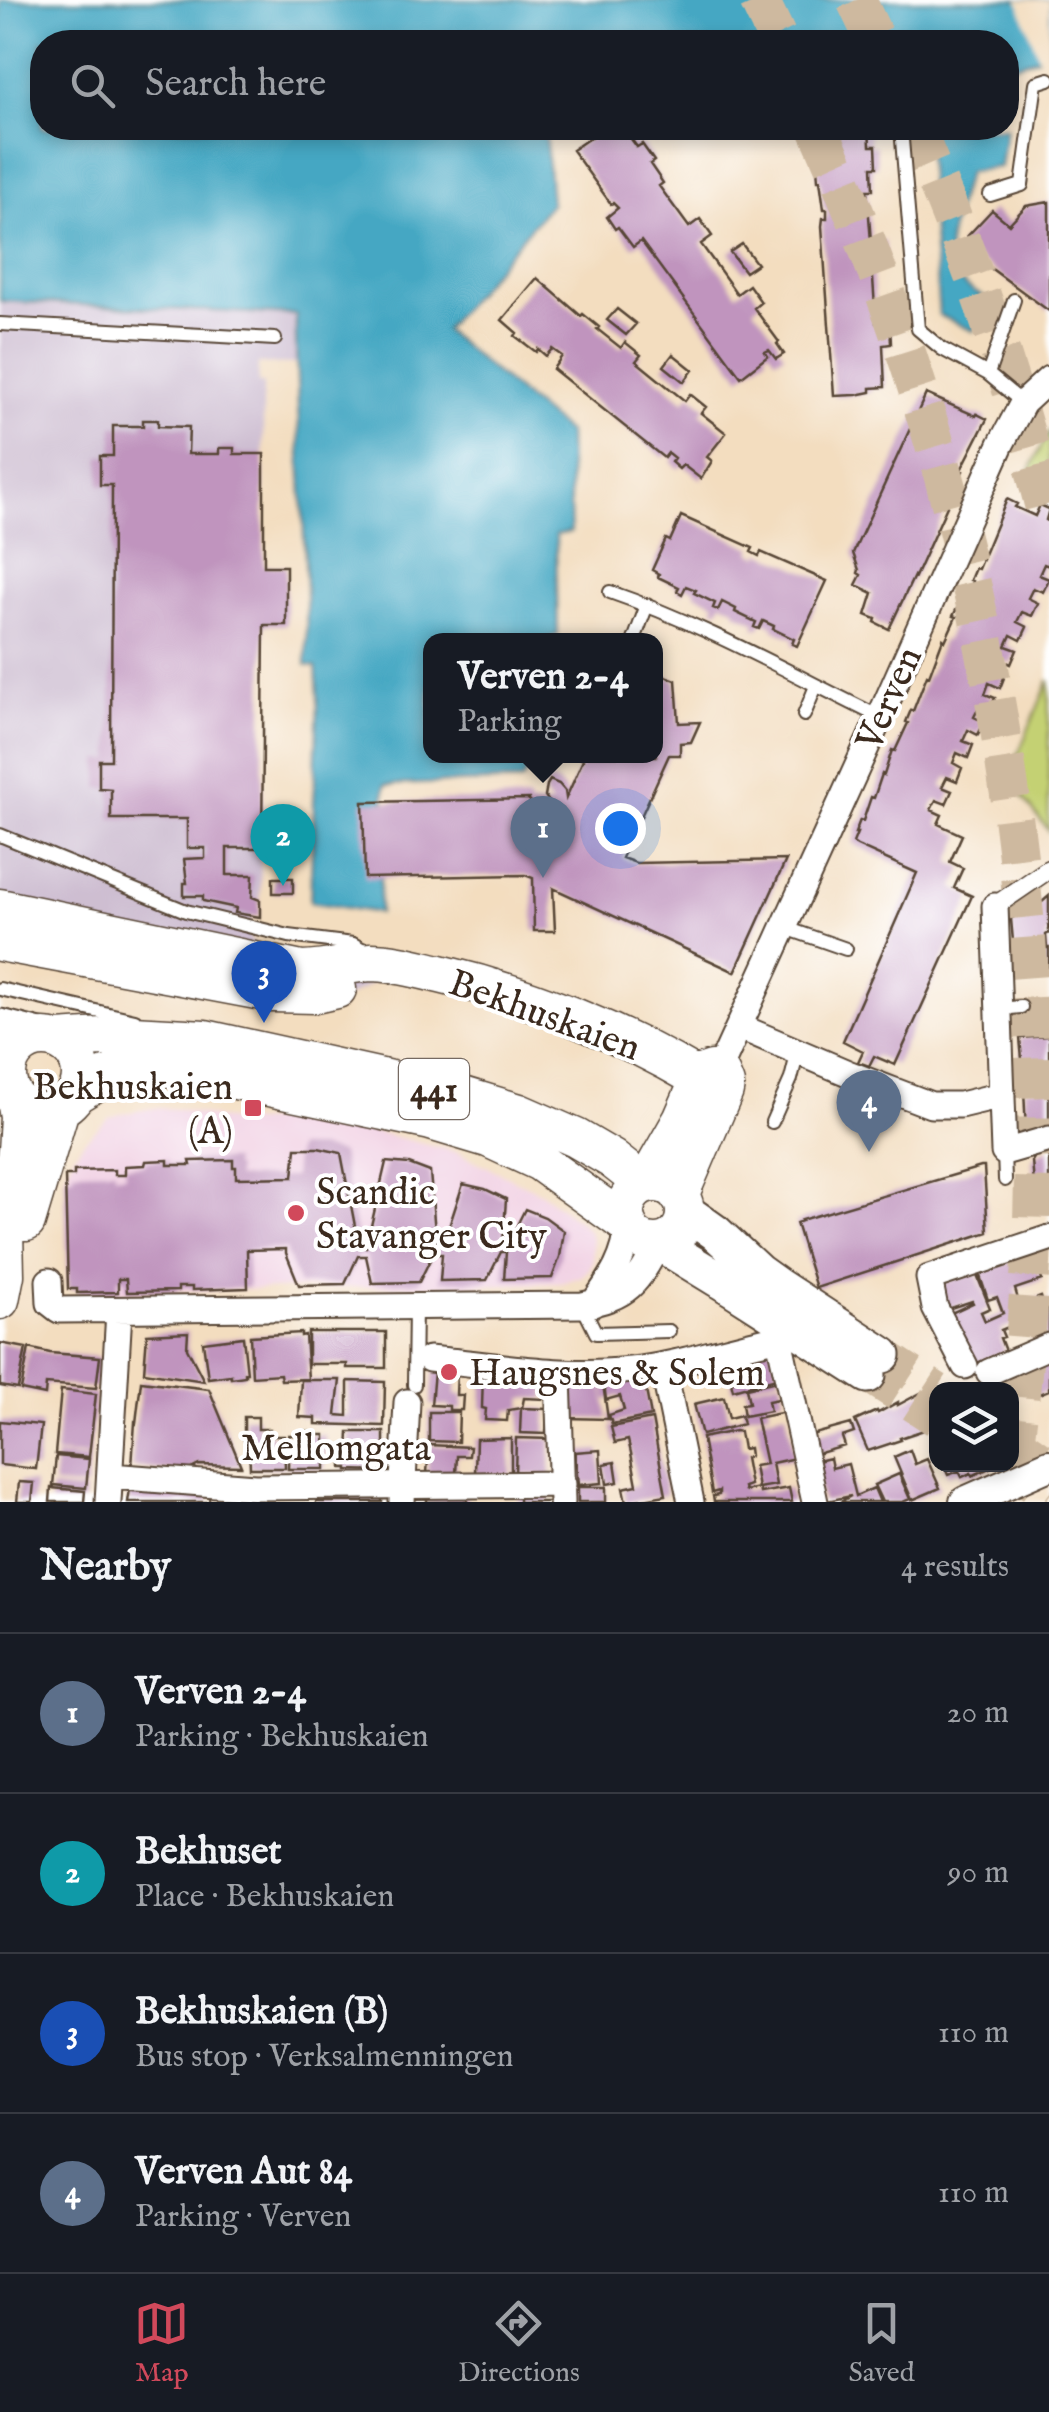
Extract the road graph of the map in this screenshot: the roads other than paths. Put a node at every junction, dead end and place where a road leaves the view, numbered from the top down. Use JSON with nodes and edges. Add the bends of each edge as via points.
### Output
{"nodes":[{"id":1,"x":1049,"y":79,"type":"edge"},
{"id":2,"x":902,"y":140,"type":"edge"},
{"id":3,"x":990,"y":195,"type":"dead end"},
{"id":4,"x":1014,"y":300,"type":"dead end"},
{"id":5,"x":0,"y":324,"type":"edge"},
{"id":6,"x":275,"y":339,"type":"dead end"},
{"id":7,"x":988,"y":374,"type":"junction"},
{"id":8,"x":1049,"y":379,"type":"edge"},
{"id":9,"x":1022,"y":402,"type":"junction"},
{"id":10,"x":610,"y":592,"type":"dead end"},
{"id":11,"x":647,"y":605,"type":"junction"},
{"id":12,"x":637,"y":633,"type":"edge"},
{"id":13,"x":816,"y":686,"type":"junction"},
{"id":14,"x":804,"y":715,"type":"dead end"},
{"id":15,"x":880,"y":718,"type":"junction"},
{"id":16,"x":0,"y":836,"type":"edge"},
{"id":17,"x":1049,"y":869,"type":"edge"},
{"id":18,"x":995,"y":906,"type":"joint"},
{"id":19,"x":0,"y":908,"type":"edge"},
{"id":20,"x":0,"y":924,"type":"edge"},
{"id":21,"x":783,"y":927,"type":"junction"},
{"id":22,"x":0,"y":942,"type":"edge"},
{"id":23,"x":846,"y":949,"type":"dead end"},
{"id":24,"x":388,"y":964,"type":"junction"},
{"id":25,"x":302,"y":970,"type":"junction"},
{"id":26,"x":0,"y":989,"type":"edge"},
{"id":27,"x":0,"y":1027,"type":"edge"},
{"id":28,"x":740,"y":1027,"type":"junction"},
{"id":29,"x":50,"y":1039,"type":"junction"},
{"id":30,"x":205,"y":1040,"type":"junction"},
{"id":31,"x":798,"y":1050,"type":"junction"},
{"id":32,"x":8,"y":1083,"type":"edge"},
{"id":33,"x":708,"y":1083,"type":"junction"},
{"id":34,"x":1002,"y":1095,"type":"junction"},
{"id":35,"x":68,"y":1101,"type":"junction"},
{"id":36,"x":772,"y":1122,"type":"dead end"},
{"id":37,"x":1049,"y":1139,"type":"edge"},
{"id":38,"x":1004,"y":1152,"type":"junction"},
{"id":39,"x":1004,"y":1180,"type":"dead end"},
{"id":40,"x":670,"y":1197,"type":"junction"},
{"id":41,"x":643,"y":1234,"type":"junction"},
{"id":42,"x":1049,"y":1238,"type":"edge"},
{"id":43,"x":49,"y":1280,"type":"dead end"},
{"id":44,"x":2,"y":1287,"type":"edge"},
{"id":45,"x":588,"y":1304,"type":"junction"},
{"id":46,"x":416,"y":1306,"type":"junction"},
{"id":47,"x":119,"y":1312,"type":"junction"},
{"id":48,"x":669,"y":1331,"type":"dead end"},
{"id":49,"x":1049,"y":1346,"type":"edge"},
{"id":50,"x":429,"y":1359,"type":"dead end"},
{"id":51,"x":663,"y":1366,"type":"junction"},
{"id":52,"x":558,"y":1374,"type":"junction"},
{"id":53,"x":411,"y":1393,"type":"joint"},
{"id":54,"x":1049,"y":1465,"type":"edge"},
{"id":55,"x":109,"y":1489,"type":"edge"},
{"id":56,"x":402,"y":1493,"type":"edge"},
{"id":57,"x":562,"y":1493,"type":"edge"},
{"id":58,"x":1003,"y":1494,"type":"edge"},
{"id":59,"x":691,"y":1502,"type":"edge"},
{"id":60,"x":816,"y":1502,"type":"edge"},
{"id":61,"x":965,"y":1502,"type":"edge"}],
"edges":[{"from":1,"to":3,"type":"lane","via":[[1036,83],[1022,185]]},
{"from":2,"to":7,"type":"lane","via":[[916,324],[942,349]]},
{"from":4,"to":7,"type":"lane"},
{"from":5,"to":6,"type":"lane"},
{"from":7,"to":9,"type":"lane"},
{"from":8,"to":9,"type":"street","name":"Verven"},
{"from":9,"to":15,"type":"street","name":"Verven"},
{"from":10,"to":11,"type":"lane"},
{"from":11,"to":12,"type":"lane"},
{"from":11,"to":13,"type":"lane"},
{"from":13,"to":14,"type":"lane"},
{"from":13,"to":15,"type":"lane"},
{"from":15,"to":21,"type":"street","name":"Verven"},
{"from":16,"to":24,"type":"lane","name":"Bekhuskaien","via":[[186,910],[289,936],[354,944]]},
{"from":17,"to":18,"type":"street"},
{"from":18,"to":34,"type":"street","via":[[1010,1008]]},
{"from":19,"to":25,"type":"main road","name":"Bekhuskaien"},
{"from":20,"to":25,"type":"main road","via":[[270,976]]},
{"from":21,"to":23,"type":"lane"},
{"from":21,"to":28,"type":"street","name":"Verven"},
{"from":22,"to":24,"type":"main road","via":[[297,995],[329,992]]},
{"from":24,"to":25,"type":"main road","name":"Bekhuskaien"},
{"from":24,"to":33,"type":"main road","name":"Bekhuskaien","via":[[534,1001]]},
{"from":26,"to":30,"type":"lane"},
{"from":27,"to":29,"type":"main road"},
{"from":28,"to":31,"type":"street"},
{"from":28,"to":33,"type":"street","name":"Verven"},
{"from":29,"to":30,"type":"main road","number":"441"},
{"from":29,"to":32,"type":"main road","via":[[19,1047],[8,1064]]},
{"from":29,"to":35,"type":"main road","via":[[68,1047],[80,1069]]},
{"from":30,"to":40,"type":"main road","number":"441","via":[[519,1113],[576,1138]]},
{"from":31,"to":34,"type":"street","via":[[930,1105]]},
{"from":31,"to":36,"type":"lane"},
{"from":32,"to":35,"type":"main road","via":[[34,1111]]},
{"from":32,"to":44,"type":"main road","via":[[19,1117]]},
{"from":33,"to":40,"type":"main road","name":"Verven"},
{"from":34,"to":38,"type":"street"},
{"from":35,"to":41,"type":"main road","number":"441","via":[[126,1069],[173,1068],[430,1121],[540,1162]]},
{"from":35,"to":44,"type":"main road"},
{"from":37,"to":38,"type":"street"},
{"from":38,"to":39,"type":"lane"},
{"from":40,"to":41,"type":"main road","via":[[684,1222],[678,1232],[670,1240]]},
{"from":40,"to":41,"type":"main road","via":[[636,1190],[626,1206]]},
{"from":40,"to":41,"type":"main road","via":[[875,1365]]},
{"from":41,"to":45,"type":"street"},
{"from":41,"to":45,"type":"street","via":[[635,1284]]},
{"from":42,"to":49,"type":"street","via":[[929,1278],[936,1308],[977,1369]]},
{"from":43,"to":47,"type":"street","via":[[53,1308]]},
{"from":45,"to":46,"type":"street"},
{"from":45,"to":48,"type":"lane","via":[[596,1333]]},
{"from":46,"to":47,"type":"street"},
{"from":46,"to":53,"type":"lane"},
{"from":47,"to":55,"type":"street"},
{"from":50,"to":52,"type":"street"},
{"from":51,"to":52,"type":"street"},
{"from":51,"to":59,"type":"street"},
{"from":51,"to":60,"type":"street","via":[[776,1338]]},
{"from":52,"to":57,"type":"street"},
{"from":53,"to":56,"type":"street"},
{"from":54,"to":58,"type":"street"},
{"from":55,"to":56,"type":"street","name":"Mellomgata"},
{"from":56,"to":57,"type":"street","name":"Mellomgata"},
{"from":58,"to":61,"type":"street"}]}
